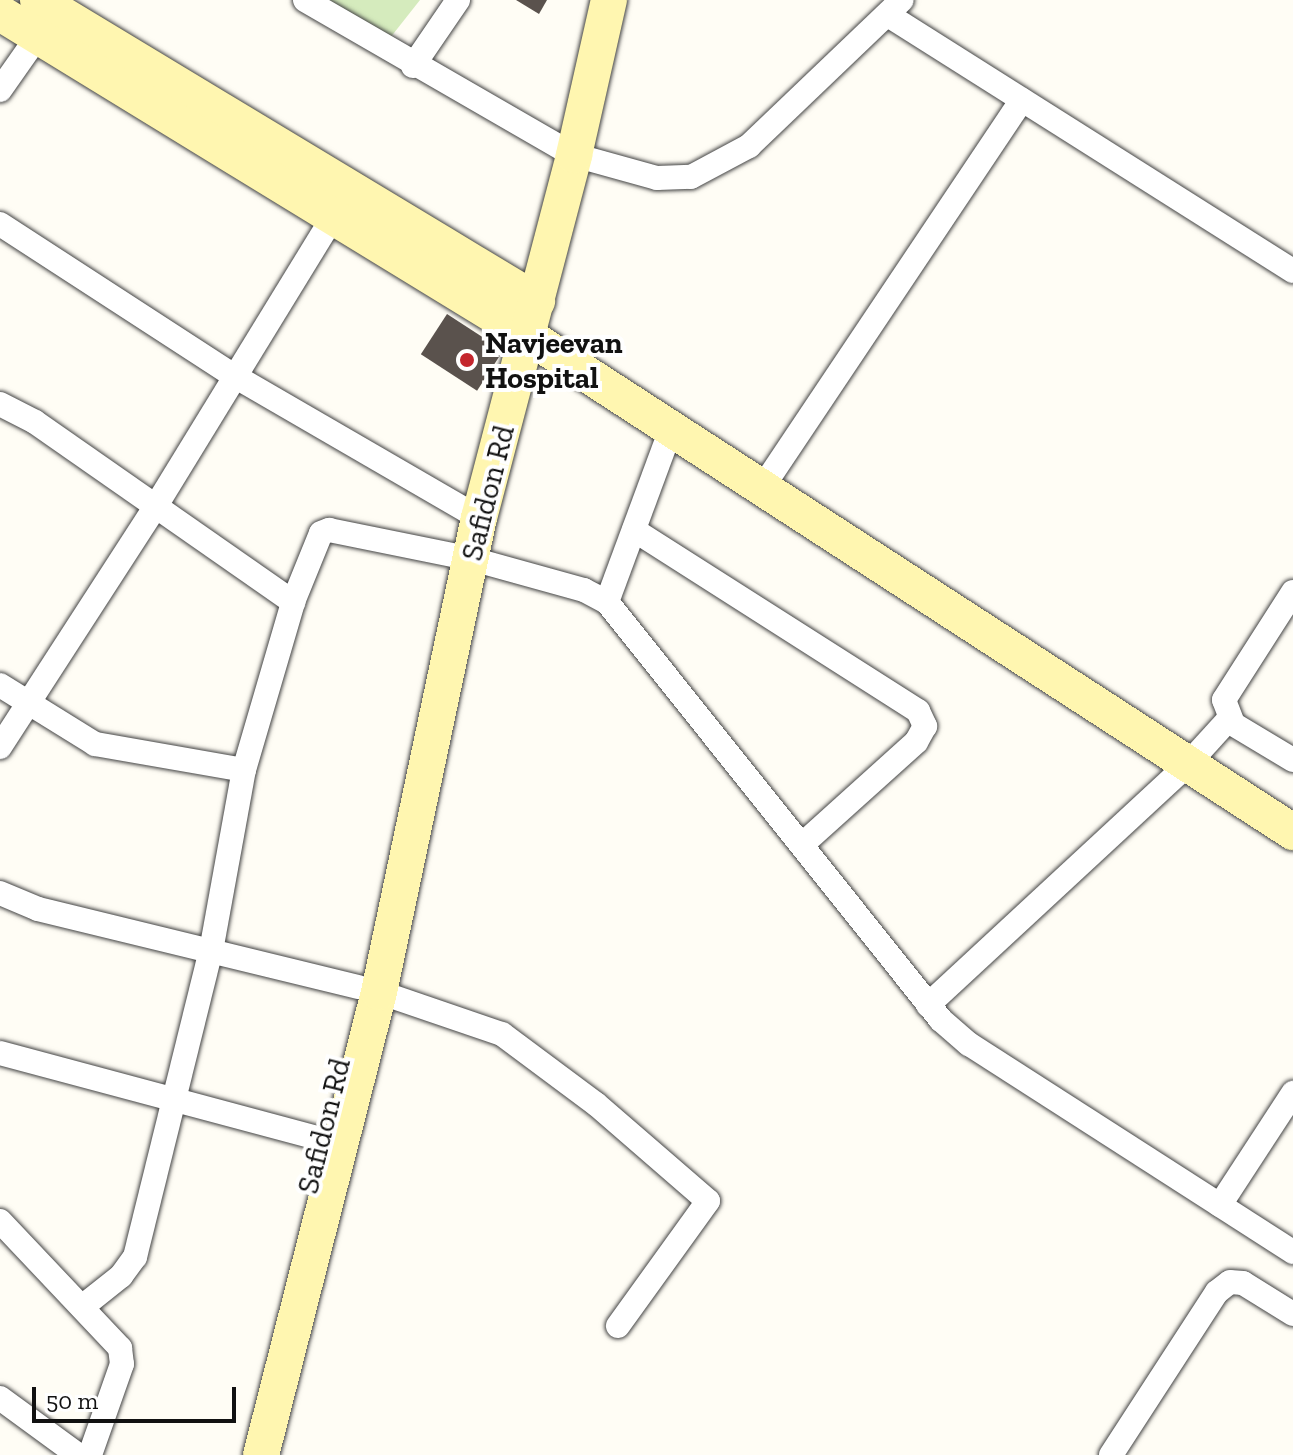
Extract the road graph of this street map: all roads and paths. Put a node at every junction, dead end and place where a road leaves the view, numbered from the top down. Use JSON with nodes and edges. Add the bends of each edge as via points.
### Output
{"nodes":[{"id":1,"x":38,"y":0,"type":"edge"},
{"id":2,"x":305,"y":0,"type":"edge"},
{"id":3,"x":458,"y":0,"type":"edge"},
{"id":4,"x":609,"y":0,"type":"edge"},
{"id":5,"x":895,"y":7,"type":"edge"},
{"id":6,"x":0,"y":13,"type":"edge"},
{"id":7,"x":38,"y":36,"type":"junction"},
{"id":8,"x":413,"y":66,"type":"junction"},
{"id":9,"x":0,"y":90,"type":"edge"},
{"id":10,"x":1022,"y":100,"type":"junction"},
{"id":11,"x":574,"y":155,"type":"junction"},
{"id":12,"x":333,"y":217,"type":"junction"},
{"id":13,"x":0,"y":224,"type":"edge"},
{"id":14,"x":1293,"y":271,"type":"edge"},
{"id":15,"x":537,"y":301,"type":"junction"},
{"id":16,"x":528,"y":336,"type":"junction"},
{"id":17,"x":236,"y":377,"type":"junction"},
{"id":18,"x":0,"y":404,"type":"edge"},
{"id":19,"x":671,"y":429,"type":"junction"},
{"id":20,"x":762,"y":488,"type":"junction"},
{"id":21,"x":154,"y":509,"type":"junction"},
{"id":22,"x":479,"y":518,"type":"junction"},
{"id":23,"x":634,"y":530,"type":"junction"},
{"id":24,"x":472,"y":559,"type":"junction"},
{"id":25,"x":1293,"y":592,"type":"edge"},
{"id":26,"x":293,"y":602,"type":"junction"},
{"id":27,"x":607,"y":602,"type":"junction"},
{"id":28,"x":0,"y":685,"type":"edge"},
{"id":29,"x":27,"y":703,"type":"junction"},
{"id":30,"x":1229,"y":719,"type":"junction"},
{"id":31,"x":0,"y":747,"type":"edge"},
{"id":32,"x":1293,"y":760,"type":"edge"},
{"id":33,"x":1188,"y":764,"type":"junction"},
{"id":34,"x":244,"y":770,"type":"junction"},
{"id":35,"x":1293,"y":832,"type":"edge"},
{"id":36,"x":804,"y":843,"type":"junction"},
{"id":37,"x":0,"y":893,"type":"edge"},
{"id":38,"x":211,"y":951,"type":"junction"},
{"id":39,"x":369,"y":990,"type":"junction"},
{"id":40,"x":928,"y":1005,"type":"junction"},
{"id":41,"x":0,"y":1053,"type":"edge"},
{"id":42,"x":1293,"y":1093,"type":"edge"},
{"id":43,"x":172,"y":1099,"type":"junction"},
{"id":44,"x":320,"y":1139,"type":"junction"},
{"id":45,"x":1220,"y":1205,"type":"junction"},
{"id":46,"x":0,"y":1221,"type":"edge"},
{"id":47,"x":1293,"y":1252,"type":"edge"},
{"id":48,"x":82,"y":1307,"type":"junction"},
{"id":49,"x":1293,"y":1314,"type":"edge"},
{"id":50,"x":618,"y":1326,"type":"dead end"},
{"id":51,"x":0,"y":1398,"type":"edge"},
{"id":52,"x":78,"y":1455,"type":"edge"},
{"id":53,"x":90,"y":1455,"type":"edge"},
{"id":54,"x":242,"y":1455,"type":"edge"},
{"id":55,"x":261,"y":1455,"type":"edge"},
{"id":56,"x":1111,"y":1455,"type":"edge"}],
"edges":[{"from":1,"to":15,"type":"street"},
{"from":2,"to":8,"type":"street"},
{"from":3,"to":8,"type":"street"},
{"from":4,"to":11,"type":"street","name":"Safidon Rd"},
{"from":5,"to":10,"type":"street"},
{"from":5,"to":11,"type":"street","via":[[749,146],[722,164],[691,177],[657,178]]},
{"from":6,"to":7,"type":"street"},
{"from":7,"to":9,"type":"street"},
{"from":7,"to":12,"type":"street"},
{"from":8,"to":11,"type":"street"},
{"from":10,"to":14,"type":"street"},
{"from":10,"to":20,"type":"street"},
{"from":11,"to":15,"type":"street","name":"Safidon Rd"},
{"from":12,"to":16,"type":"street"},
{"from":12,"to":17,"type":"street"},
{"from":13,"to":17,"type":"street"},
{"from":15,"to":16,"type":"street","name":"Safidon Rd"},
{"from":16,"to":19,"type":"street"},
{"from":16,"to":22,"type":"street","name":"Safidon Rd"},
{"from":17,"to":21,"type":"street"},
{"from":17,"to":22,"type":"street"},
{"from":18,"to":21,"type":"street","via":[[35,422]]},
{"from":19,"to":20,"type":"street"},
{"from":19,"to":23,"type":"street"},
{"from":20,"to":33,"type":"street"},
{"from":21,"to":26,"type":"street"},
{"from":21,"to":29,"type":"street"},
{"from":22,"to":24,"type":"street","name":"Safidon Rd"},
{"from":23,"to":27,"type":"street"},
{"from":23,"to":36,"type":"street","via":[[918,711],[925,726],[916,742]]},
{"from":24,"to":26,"type":"street","via":[[329,530],[321,533]]},
{"from":24,"to":27,"type":"street","via":[[584,590]]},
{"from":24,"to":39,"type":"street","name":"Safidon Rd","via":[[425,754],[419,818]]},
{"from":25,"to":30,"type":"street","via":[[1232,684],[1224,700]]},
{"from":26,"to":34,"type":"street"},
{"from":27,"to":36,"type":"street"},
{"from":28,"to":29,"type":"street"},
{"from":29,"to":31,"type":"street"},
{"from":29,"to":34,"type":"street","via":[[95,744]]},
{"from":30,"to":32,"type":"street"},
{"from":30,"to":33,"type":"street"},
{"from":33,"to":35,"type":"street"},
{"from":33,"to":40,"type":"street"},
{"from":34,"to":38,"type":"street"},
{"from":36,"to":40,"type":"street"},
{"from":37,"to":38,"type":"street","via":[[38,909]]},
{"from":38,"to":39,"type":"street"},
{"from":38,"to":43,"type":"street"},
{"from":39,"to":44,"type":"street","name":"Safidon Rd"},
{"from":39,"to":50,"type":"street","via":[[502,1034],[596,1104],[708,1201]]},
{"from":39,"to":55,"type":"street","name":"Safidon Rd"},
{"from":40,"to":45,"type":"street","via":[[969,1044]]},
{"from":41,"to":43,"type":"street"},
{"from":42,"to":45,"type":"street"},
{"from":43,"to":44,"type":"street"},
{"from":43,"to":48,"type":"street","via":[[135,1257],[121,1276]]},
{"from":44,"to":54,"type":"street","name":"Safidon Rd"},
{"from":45,"to":47,"type":"street"},
{"from":46,"to":48,"type":"street"},
{"from":48,"to":53,"type":"street","via":[[120,1348],[122,1364]]},
{"from":49,"to":56,"type":"street","via":[[1243,1283],[1230,1282],[1217,1292]]},
{"from":51,"to":52,"type":"street"}]}
